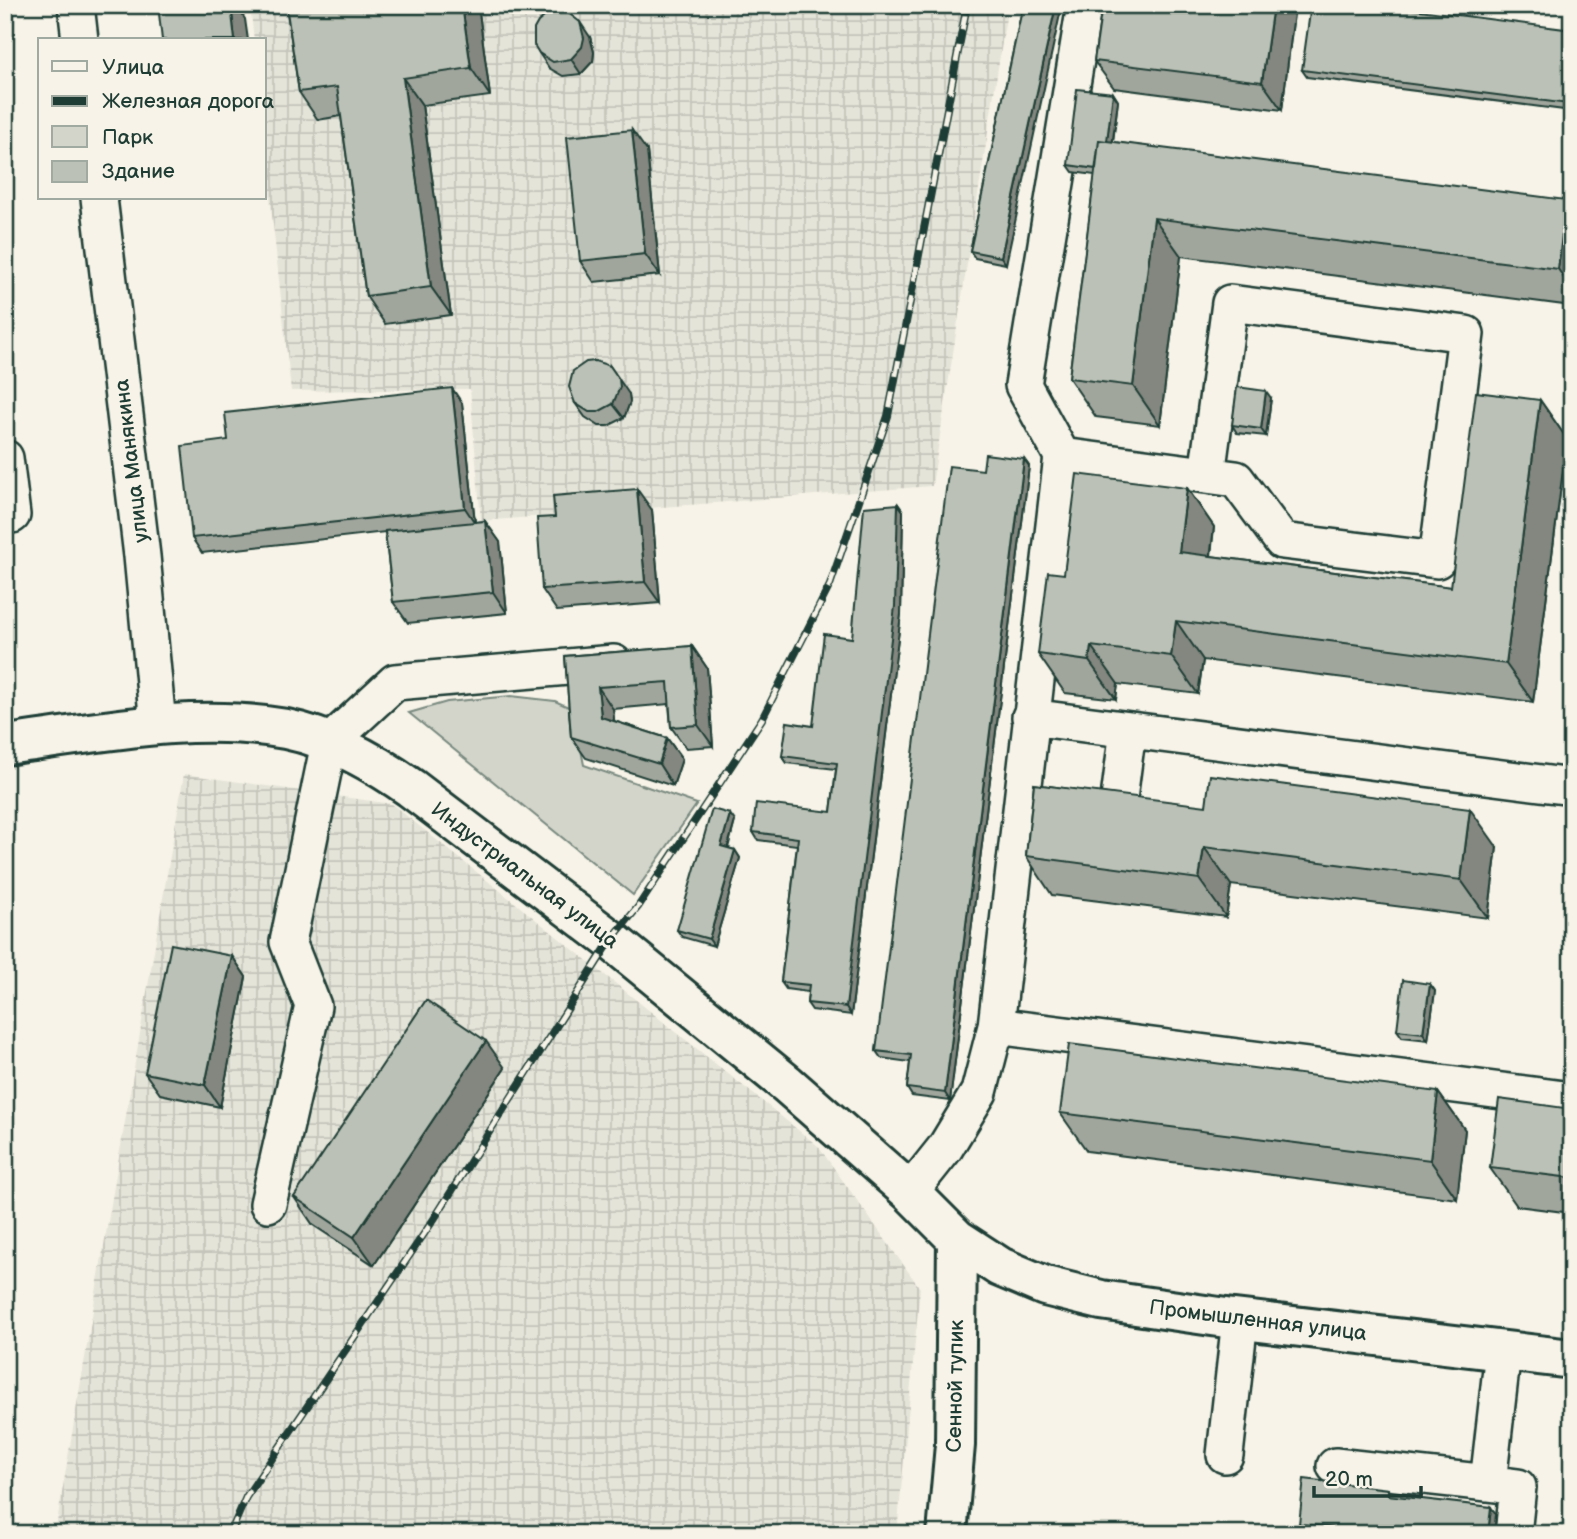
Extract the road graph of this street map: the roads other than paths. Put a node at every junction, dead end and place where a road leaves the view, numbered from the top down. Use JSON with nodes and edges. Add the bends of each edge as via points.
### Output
{"nodes":[{"id":1,"x":76,"y":5,"type":"edge"},
{"id":2,"x":1085,"y":5,"type":"edge"},
{"id":3,"x":80,"y":38,"type":"edge"},
{"id":4,"x":99,"y":200,"type":"edge"},
{"id":5,"x":1062,"y":456,"type":"junction"},
{"id":6,"x":5,"y":458,"type":"edge"},
{"id":7,"x":1207,"y":475,"type":"junction"},
{"id":8,"x":5,"y":515,"type":"edge"},
{"id":9,"x":642,"y":661,"type":"edge"},
{"id":10,"x":1030,"y":717,"type":"junction"},
{"id":11,"x":158,"y":725,"type":"junction"},
{"id":12,"x":1128,"y":730,"type":"junction"},
{"id":13,"x":329,"y":743,"type":"junction"},
{"id":14,"x":5,"y":745,"type":"edge"},
{"id":15,"x":1572,"y":787,"type":"edge"},
{"id":16,"x":1118,"y":806,"type":"edge"},
{"id":17,"x":996,"y":1026,"type":"junction"},
{"id":18,"x":1572,"y":1100,"type":"edge"},
{"id":19,"x":910,"y":1192,"type":"junction"},
{"id":20,"x":268,"y":1204,"type":"dead end"},
{"id":21,"x":957,"y":1238,"type":"junction"},
{"id":22,"x":1240,"y":1320,"type":"junction"},
{"id":23,"x":1503,"y":1350,"type":"junction"},
{"id":24,"x":1572,"y":1359,"type":"edge"},
{"id":25,"x":1225,"y":1455,"type":"dead end"},
{"id":26,"x":1335,"y":1466,"type":"dead end"},
{"id":27,"x":1488,"y":1483,"type":"junction"},
{"id":28,"x":947,"y":1534,"type":"edge"},
{"id":29,"x":1513,"y":1534,"type":"edge"}],
"edges":[{"from":1,"to":3,"type":"street"},
{"from":2,"to":5,"type":"street","via":[[1023,385]]},
{"from":4,"to":11,"type":"street","name":"улица Манякина"},
{"from":5,"to":7,"type":"street"},
{"from":5,"to":10,"type":"street"},
{"from":6,"to":8,"type":"street","via":[[12,514]]},
{"from":7,"to":7,"type":"street","via":[[1236,479],[1282,541],[1437,561],[1466,334],[1230,303]]},
{"from":9,"to":13,"type":"street","via":[[395,682]]},
{"from":10,"to":12,"type":"street"},
{"from":10,"to":17,"type":"street"},
{"from":11,"to":13,"type":"main road","name":"Индустриальная улица","via":[[288,729]]},
{"from":11,"to":14,"type":"main road","name":"Индустриальная улица"},
{"from":12,"to":15,"type":"street"},
{"from":12,"to":16,"type":"street"},
{"from":13,"to":19,"type":"main road","name":"Индустриальная улица","via":[[384,769],[611,940]]},
{"from":13,"to":20,"type":"street","via":[[288,942],[313,1006]]},
{"from":17,"to":18,"type":"street"},
{"from":17,"to":19,"type":"street","via":[[979,1092],[946,1148]]},
{"from":19,"to":21,"type":"main road","name":"Индустриальная улица"},
{"from":21,"to":22,"type":"main road","name":"Промышленная улица","via":[[999,1267],[1045,1286],[1101,1300]]},
{"from":21,"to":28,"type":"main road","name":"Сенной тупик","via":[[955,1445]]},
{"from":22,"to":23,"type":"main road","name":"Промышленная улица"},
{"from":22,"to":25,"type":"street"},
{"from":23,"to":24,"type":"main road","name":"Промышленная улица"},
{"from":23,"to":27,"type":"street"},
{"from":26,"to":27,"type":"street"},
{"from":27,"to":29,"type":"street","via":[[1518,1487]]}]}
